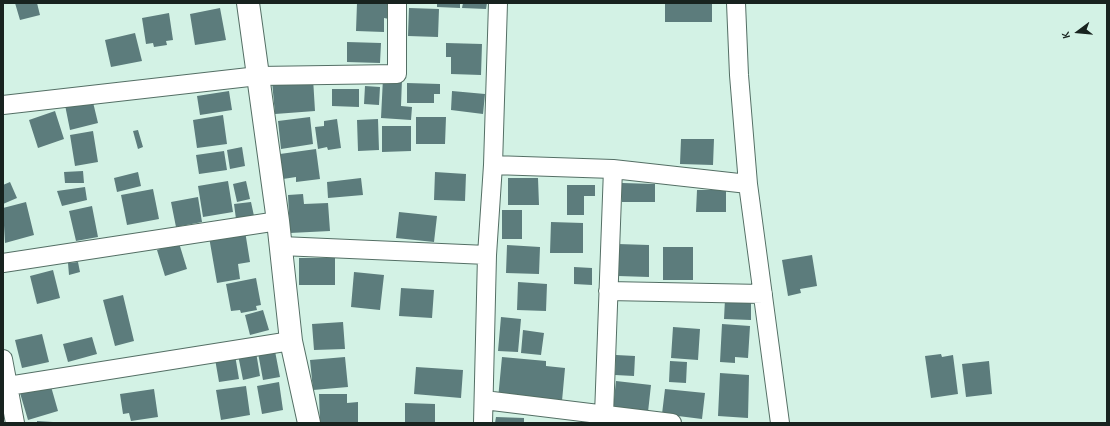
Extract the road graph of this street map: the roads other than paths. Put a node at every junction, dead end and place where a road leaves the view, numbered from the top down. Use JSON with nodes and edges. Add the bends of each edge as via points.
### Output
{"nodes":[{"id":1,"x":248,"y":3,"type":"edge"},
{"id":2,"x":397,"y":3,"type":"edge"},
{"id":3,"x":498,"y":3,"type":"edge"},
{"id":4,"x":736,"y":3,"type":"edge"},
{"id":5,"x":258,"y":76,"type":"junction"},
{"id":6,"x":3,"y":105,"type":"edge"},
{"id":7,"x":493,"y":165,"type":"junction"},
{"id":8,"x":613,"y":169,"type":"junction"},
{"id":9,"x":748,"y":184,"type":"junction"},
{"id":10,"x":278,"y":221,"type":"junction"},
{"id":11,"x":281,"y":246,"type":"junction"},
{"id":12,"x":487,"y":255,"type":"junction"},
{"id":13,"x":3,"y":263,"type":"edge"},
{"id":14,"x":608,"y":291,"type":"junction"},
{"id":15,"x":763,"y":294,"type":"junction"},
{"id":16,"x":291,"y":341,"type":"junction"},
{"id":17,"x":3,"y":359,"type":"edge"},
{"id":18,"x":8,"y":386,"type":"junction"},
{"id":19,"x":484,"y":400,"type":"junction"},
{"id":20,"x":604,"y":415,"type":"junction"},
{"id":21,"x":16,"y":423,"type":"edge"},
{"id":22,"x":309,"y":423,"type":"edge"},
{"id":23,"x":483,"y":423,"type":"edge"},
{"id":24,"x":672,"y":423,"type":"edge"},
{"id":25,"x":780,"y":423,"type":"edge"}],
"edges":[{"from":1,"to":5,"type":"street"},
{"from":2,"to":5,"type":"street","via":[[397,74]]},
{"from":3,"to":7,"type":"street"},
{"from":4,"to":9,"type":"street"},
{"from":5,"to":6,"type":"street"},
{"from":5,"to":10,"type":"street"},
{"from":7,"to":8,"type":"street"},
{"from":7,"to":12,"type":"street"},
{"from":8,"to":9,"type":"street"},
{"from":8,"to":14,"type":"street"},
{"from":9,"to":15,"type":"street"},
{"from":10,"to":11,"type":"street"},
{"from":10,"to":13,"type":"street"},
{"from":11,"to":12,"type":"street"},
{"from":11,"to":16,"type":"street"},
{"from":12,"to":19,"type":"street"},
{"from":14,"to":15,"type":"street"},
{"from":14,"to":20,"type":"street"},
{"from":15,"to":25,"type":"street"},
{"from":16,"to":18,"type":"street"},
{"from":16,"to":22,"type":"street"},
{"from":17,"to":18,"type":"street"},
{"from":18,"to":21,"type":"street"},
{"from":19,"to":20,"type":"street"},
{"from":19,"to":23,"type":"street"},
{"from":20,"to":24,"type":"street"}]}
